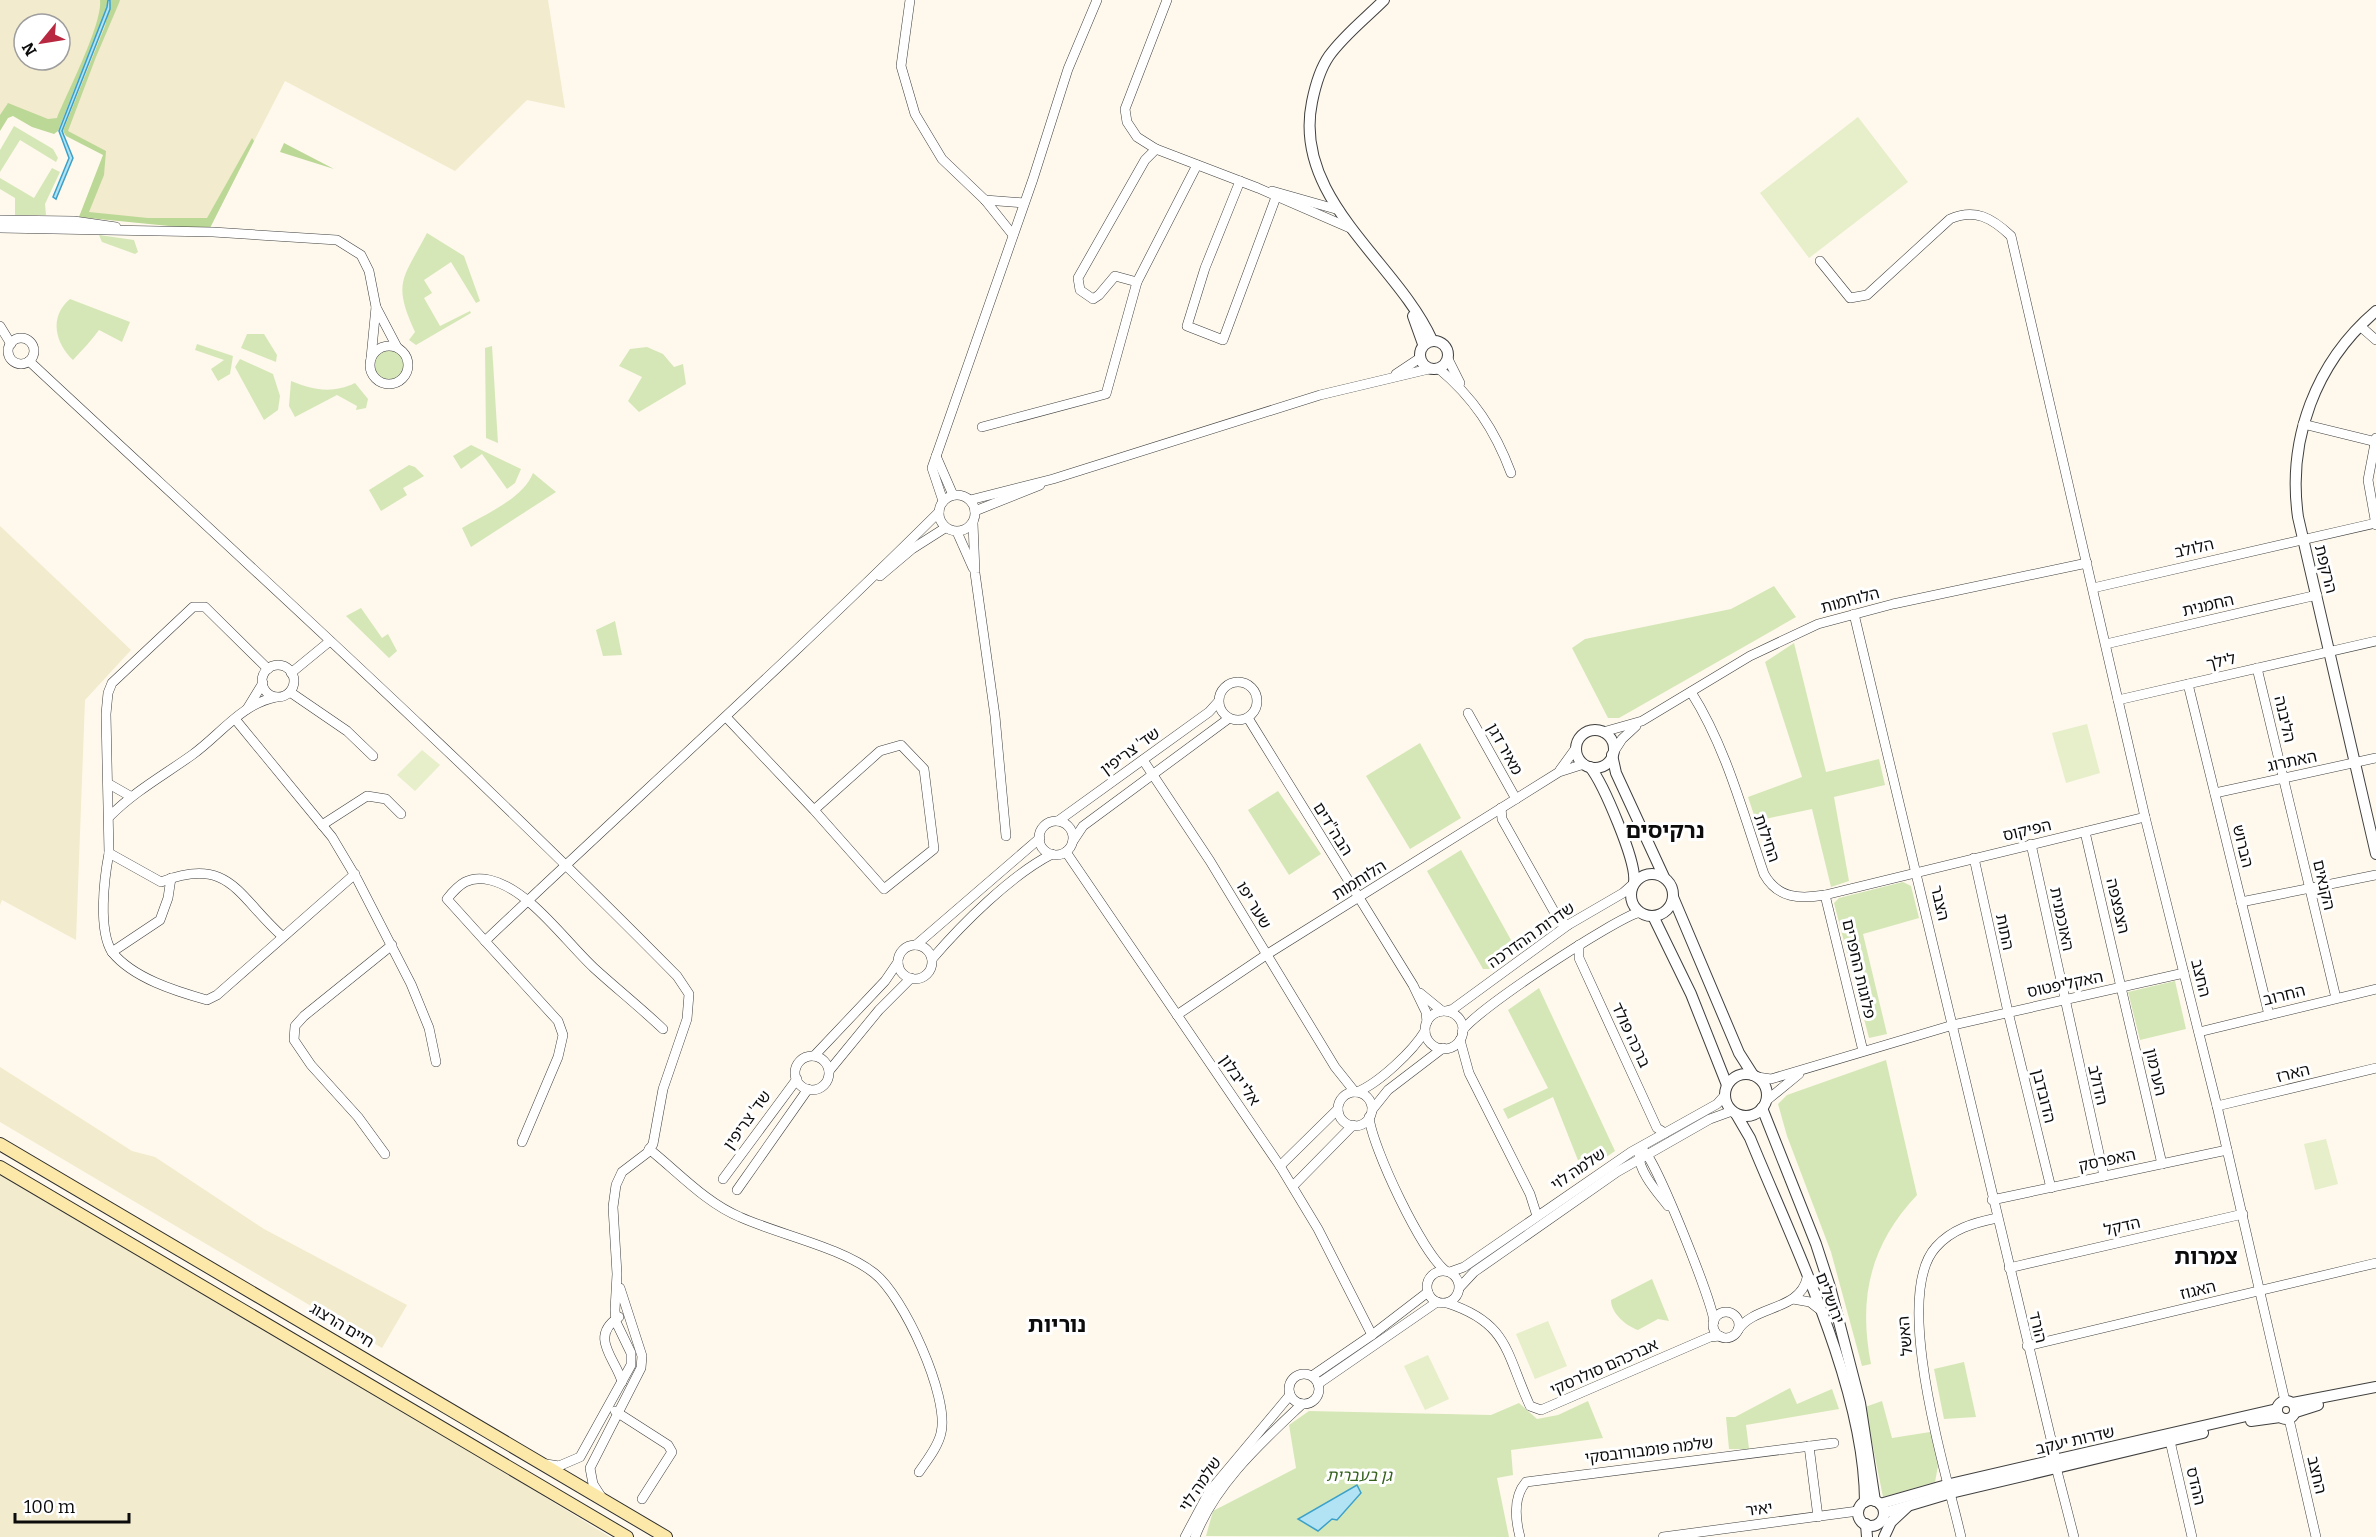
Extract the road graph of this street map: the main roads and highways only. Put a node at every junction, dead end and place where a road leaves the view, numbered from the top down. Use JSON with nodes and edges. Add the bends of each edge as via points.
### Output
{"nodes":[{"id":1,"x":0,"y":1144,"type":"edge"},
{"id":2,"x":0,"y":1167,"type":"edge"},
{"id":3,"x":627,"y":1537,"type":"edge"},
{"id":4,"x":666,"y":1537,"type":"edge"}],
"edges":[{"from":1,"to":4,"type":"main road","name":"חיים הרצוג"},
{"from":2,"to":3,"type":"main road"}]}
